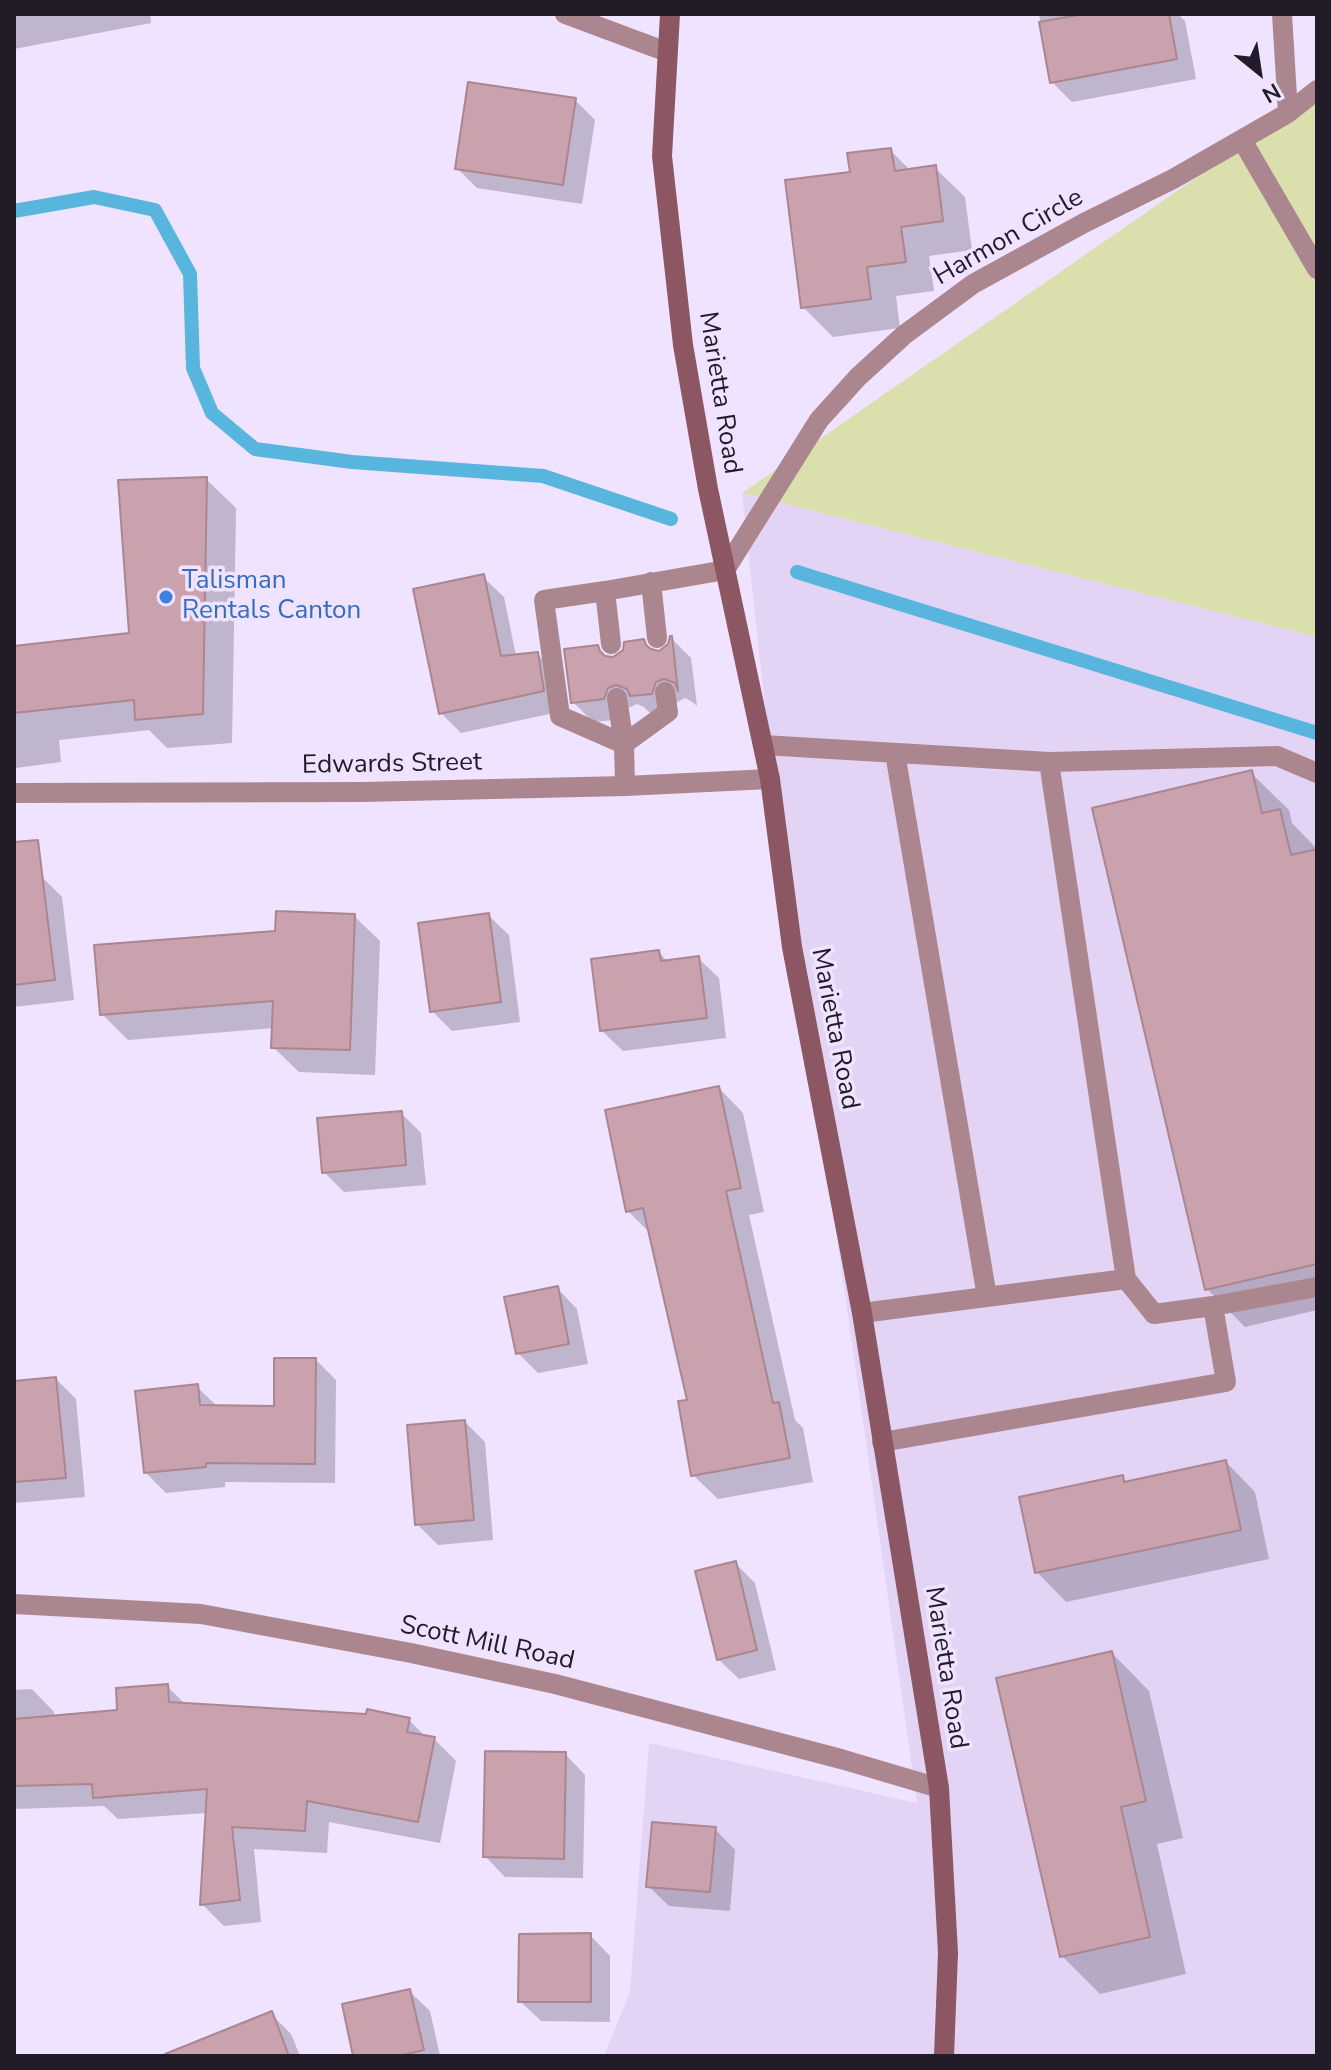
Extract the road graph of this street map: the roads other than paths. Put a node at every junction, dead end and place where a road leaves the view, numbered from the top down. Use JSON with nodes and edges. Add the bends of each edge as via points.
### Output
{"nodes":[{"id":1,"x":565,"y":14,"type":"edge"},
{"id":2,"x":670,"y":14,"type":"edge"},
{"id":3,"x":1282,"y":14,"type":"edge"},
{"id":4,"x":667,"y":52,"type":"junction"},
{"id":5,"x":1317,"y":90,"type":"edge"},
{"id":6,"x":1288,"y":113,"type":"junction"},
{"id":7,"x":1242,"y":140,"type":"junction"},
{"id":8,"x":1317,"y":269,"type":"edge"},
{"id":9,"x":725,"y":570,"type":"junction"},
{"id":10,"x":651,"y":582,"type":"junction"},
{"id":11,"x":605,"y":591,"type":"junction"},
{"id":12,"x":657,"y":638,"type":"dead end"},
{"id":13,"x":611,"y":644,"type":"dead end"},
{"id":14,"x":665,"y":692,"type":"dead end"},
{"id":15,"x":617,"y":698,"type":"dead end"},
{"id":16,"x":624,"y":744,"type":"junction"},
{"id":17,"x":763,"y":745,"type":"junction"},
{"id":18,"x":895,"y":753,"type":"junction"},
{"id":19,"x":1049,"y":762,"type":"junction"},
{"id":20,"x":1317,"y":773,"type":"edge"},
{"id":21,"x":770,"y":779,"type":"junction"},
{"id":22,"x":625,"y":786,"type":"junction"},
{"id":23,"x":14,"y":793,"type":"edge"},
{"id":24,"x":1126,"y":1279,"type":"junction"},
{"id":25,"x":1317,"y":1287,"type":"edge"},
{"id":26,"x":987,"y":1297,"type":"junction"},
{"id":27,"x":1213,"y":1306,"type":"junction"},
{"id":28,"x":862,"y":1313,"type":"junction"},
{"id":29,"x":882,"y":1442,"type":"junction"},
{"id":30,"x":14,"y":1604,"type":"edge"},
{"id":31,"x":939,"y":1788,"type":"junction"},
{"id":32,"x":944,"y":2056,"type":"edge"}],
"edges":[{"from":1,"to":4,"type":"street"},
{"from":2,"to":4,"type":"street","name":"Marietta Road"},
{"from":3,"to":6,"type":"street"},
{"from":4,"to":9,"type":"street","name":"Marietta Road","via":[[662,156],[683,345]]},
{"from":5,"to":6,"type":"street","name":"Harmon Circle"},
{"from":6,"to":7,"type":"street","name":"Harmon Circle"},
{"from":7,"to":8,"type":"street"},
{"from":7,"to":9,"type":"street","name":"Harmon Circle","via":[[973,284],[904,335],[819,420]]},
{"from":9,"to":10,"type":"street"},
{"from":9,"to":17,"type":"street","name":"Marietta Road"},
{"from":10,"to":11,"type":"street"},
{"from":10,"to":12,"type":"street"},
{"from":11,"to":13,"type":"street"},
{"from":11,"to":16,"type":"street","via":[[544,600],[560,716]]},
{"from":14,"to":16,"type":"street","via":[[668,712]]},
{"from":15,"to":16,"type":"street"},
{"from":16,"to":22,"type":"street"},
{"from":17,"to":18,"type":"street"},
{"from":17,"to":21,"type":"street","name":"Marietta Road"},
{"from":18,"to":19,"type":"street"},
{"from":18,"to":26,"type":"street"},
{"from":19,"to":20,"type":"street","via":[[1277,756]]},
{"from":19,"to":24,"type":"street"},
{"from":21,"to":22,"type":"street","name":"Edwards Street"},
{"from":21,"to":28,"type":"street","name":"Marietta Road","via":[[792,947]]},
{"from":22,"to":23,"type":"street","name":"Edwards Street"},
{"from":24,"to":26,"type":"street"},
{"from":24,"to":27,"type":"street","via":[[1154,1314]]},
{"from":25,"to":27,"type":"street"},
{"from":26,"to":28,"type":"street"},
{"from":27,"to":29,"type":"street","via":[[1226,1382]]},
{"from":28,"to":29,"type":"street","name":"Marietta Road"},
{"from":29,"to":31,"type":"street","name":"Marietta Road"},
{"from":30,"to":31,"type":"street","name":"Scott Mill Road","via":[[201,1614],[411,1653],[555,1684]]},
{"from":31,"to":32,"type":"street","name":"Marietta Road","via":[[948,1953]]}]}
